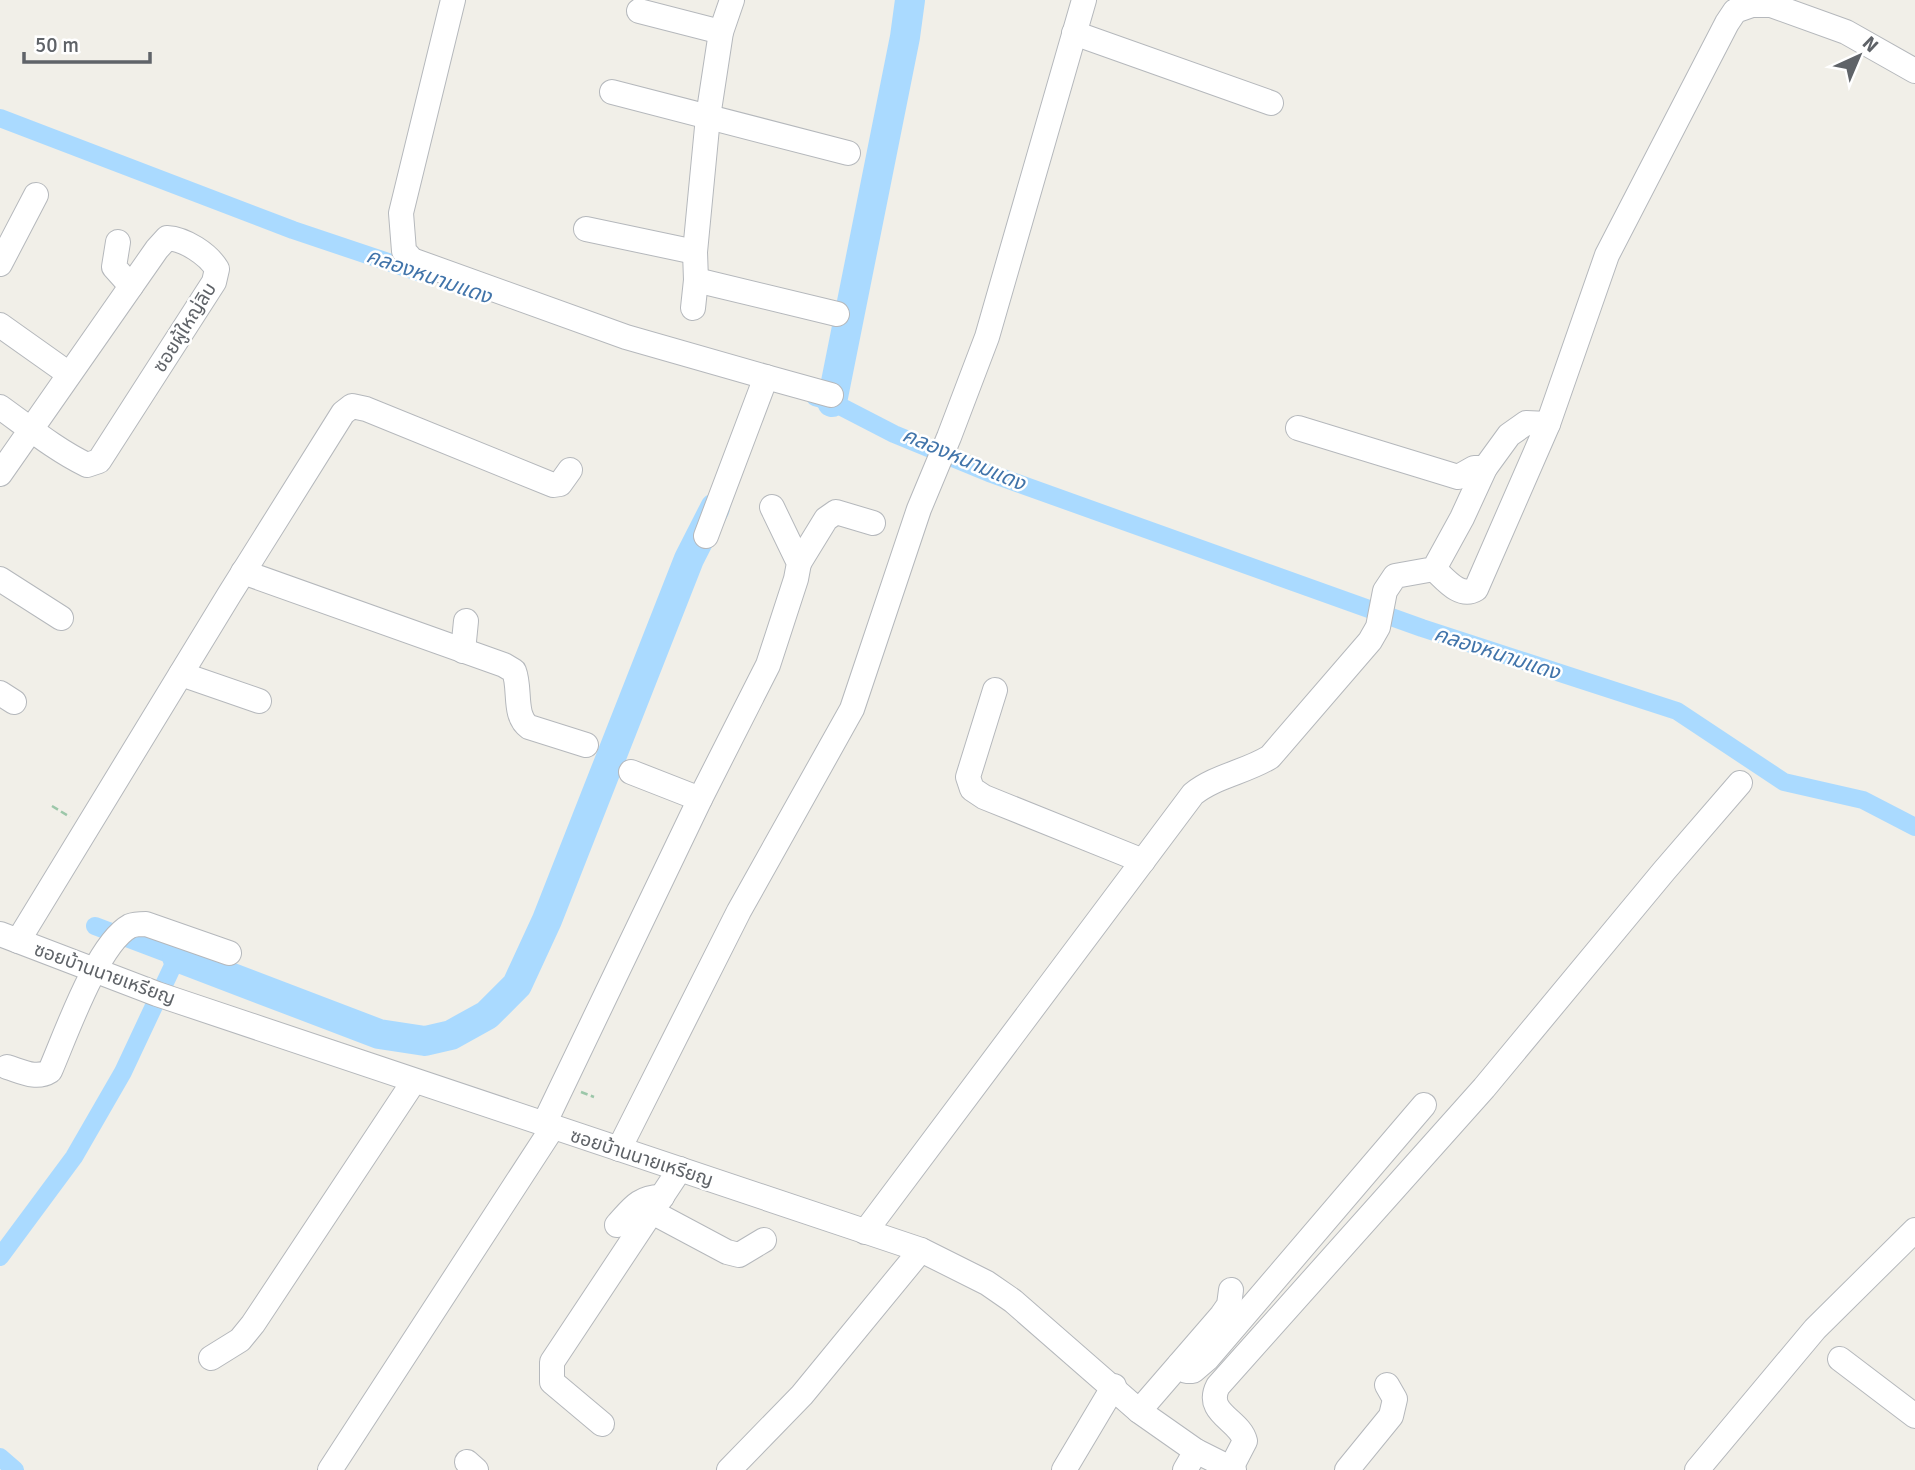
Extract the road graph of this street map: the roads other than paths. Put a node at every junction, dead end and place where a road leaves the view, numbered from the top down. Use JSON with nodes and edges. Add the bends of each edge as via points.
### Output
{"nodes":[{"id":1,"x":453,"y":0,"type":"edge"},
{"id":2,"x":732,"y":0,"type":"edge"},
{"id":3,"x":1084,"y":0,"type":"edge"},
{"id":4,"x":639,"y":11,"type":"dead end"},
{"id":5,"x":721,"y":32,"type":"junction"},
{"id":6,"x":1074,"y":33,"type":"junction"},
{"id":7,"x":1915,"y":71,"type":"edge"},
{"id":8,"x":612,"y":92,"type":"dead end"},
{"id":9,"x":1271,"y":103,"type":"dead end"},
{"id":10,"x":708,"y":117,"type":"junction"},
{"id":11,"x":848,"y":153,"type":"dead end"},
{"id":12,"x":36,"y":195,"type":"dead end"},
{"id":13,"x":586,"y":229,"type":"dead end"},
{"id":14,"x":118,"y":243,"type":"dead end"},
{"id":15,"x":695,"y":252,"type":"junction"},
{"id":16,"x":0,"y":264,"type":"edge"},
{"id":17,"x":696,"y":280,"type":"junction"},
{"id":18,"x":131,"y":286,"type":"junction"},
{"id":19,"x":693,"y":308,"type":"dead end"},
{"id":20,"x":837,"y":314,"type":"dead end"},
{"id":21,"x":0,"y":325,"type":"edge"},
{"id":22,"x":69,"y":374,"type":"junction"},
{"id":23,"x":763,"y":385,"type":"junction"},
{"id":24,"x":831,"y":396,"type":"dead end"},
{"id":25,"x":0,"y":407,"type":"edge"},
{"id":26,"x":1548,"y":424,"type":"junction"},
{"id":27,"x":1298,"y":428,"type":"dead end"},
{"id":28,"x":30,"y":429,"type":"junction"},
{"id":29,"x":1485,"y":468,"type":"junction"},
{"id":30,"x":570,"y":470,"type":"dead end"},
{"id":31,"x":0,"y":474,"type":"edge"},
{"id":32,"x":772,"y":507,"type":"dead end"},
{"id":33,"x":873,"y":523,"type":"dead end"},
{"id":34,"x":706,"y":536,"type":"dead end"},
{"id":35,"x":799,"y":563,"type":"junction"},
{"id":36,"x":1434,"y":569,"type":"junction"},
{"id":37,"x":243,"y":572,"type":"junction"},
{"id":38,"x":0,"y":579,"type":"edge"},
{"id":39,"x":61,"y":618,"type":"dead end"},
{"id":40,"x":467,"y":621,"type":"dead end"},
{"id":41,"x":463,"y":651,"type":"junction"},
{"id":42,"x":181,"y":674,"type":"junction"},
{"id":43,"x":995,"y":690,"type":"dead end"},
{"id":44,"x":259,"y":701,"type":"dead end"},
{"id":45,"x":586,"y":745,"type":"dead end"},
{"id":46,"x":631,"y":772,"type":"dead end"},
{"id":47,"x":1741,"y":783,"type":"dead end"},
{"id":48,"x":700,"y":799,"type":"junction"},
{"id":49,"x":1143,"y":861,"type":"junction"},
{"id":50,"x":9,"y":938,"type":"edge"},
{"id":51,"x":229,"y":953,"type":"dead end"},
{"id":52,"x":93,"y":970,"type":"junction"},
{"id":53,"x":7,"y":1067,"type":"dead end"},
{"id":54,"x":414,"y":1081,"type":"junction"},
{"id":55,"x":1424,"y":1105,"type":"dead end"},
{"id":56,"x":549,"y":1126,"type":"junction"},
{"id":57,"x":619,"y":1149,"type":"junction"},
{"id":58,"x":680,"y":1169,"type":"junction"},
{"id":59,"x":657,"y":1204,"type":"junction"},
{"id":60,"x":617,"y":1225,"type":"dead end"},
{"id":61,"x":1915,"y":1230,"type":"edge"},
{"id":62,"x":865,"y":1232,"type":"junction"},
{"id":63,"x":764,"y":1240,"type":"dead end"},
{"id":64,"x":921,"y":1250,"type":"junction"},
{"id":65,"x":1231,"y":1290,"type":"dead end"},
{"id":66,"x":211,"y":1358,"type":"dead end"},
{"id":67,"x":1840,"y":1359,"type":"dead end"},
{"id":68,"x":1179,"y":1365,"type":"junction"},
{"id":69,"x":1387,"y":1385,"type":"dead end"},
{"id":70,"x":1114,"y":1387,"type":"junction"},
{"id":71,"x":1139,"y":1410,"type":"junction"},
{"id":72,"x":1915,"y":1416,"type":"edge"},
{"id":73,"x":602,"y":1424,"type":"dead end"},
{"id":74,"x":1191,"y":1461,"type":"edge"},
{"id":75,"x":1233,"y":1469,"type":"edge"},
{"id":76,"x":330,"y":1470,"type":"edge"},
{"id":77,"x":729,"y":1470,"type":"edge"},
{"id":78,"x":1064,"y":1470,"type":"edge"},
{"id":79,"x":1348,"y":1470,"type":"edge"},
{"id":80,"x":1697,"y":1470,"type":"edge"}],
"edges":[{"from":1,"to":23,"type":"street","via":[[401,213],[407,256]]},
{"from":2,"to":5,"type":"street"},
{"from":3,"to":6,"type":"street"},
{"from":4,"to":5,"type":"street"},
{"from":5,"to":10,"type":"street"},
{"from":6,"to":9,"type":"street"},
{"from":6,"to":57,"type":"street","via":[[987,337],[919,509],[852,709],[739,911]]},
{"from":7,"to":26,"type":"street","via":[[1846,32],[1771,5],[1735,11],[1607,255]]},
{"from":8,"to":10,"type":"street"},
{"from":10,"to":11,"type":"street"},
{"from":10,"to":15,"type":"street"},
{"from":12,"to":16,"type":"street"},
{"from":13,"to":15,"type":"street"},
{"from":14,"to":18,"type":"street","via":[[114,267]]},
{"from":15,"to":17,"type":"street"},
{"from":17,"to":19,"type":"street"},
{"from":17,"to":20,"type":"street"},
{"from":18,"to":22,"type":"street","name":"ซอยผู้ใหญ่ลิบ"},
{"from":18,"to":28,"type":"street","name":"ซอยผู้ใหญ่ลิบ","via":[[167,238],[189,246],[218,269],[99,461],[87,465]]},
{"from":21,"to":22,"type":"street"},
{"from":22,"to":28,"type":"street","name":"ซอยผู้ใหญ่ลิบ"},
{"from":23,"to":24,"type":"street"},
{"from":23,"to":34,"type":"street"},
{"from":25,"to":28,"type":"street"},
{"from":26,"to":29,"type":"street","via":[[1526,423],[1509,435]]},
{"from":26,"to":36,"type":"street","via":[[1476,589],[1462,592]]},
{"from":27,"to":29,"type":"street","via":[[1458,477]]},
{"from":28,"to":31,"type":"street","name":"ซอยผู้ใหญ่ลิบ"},
{"from":29,"to":36,"type":"street"},
{"from":30,"to":37,"type":"street","via":[[554,485],[352,406],[343,413]]},
{"from":32,"to":35,"type":"street"},
{"from":33,"to":35,"type":"street","via":[[835,512]]},
{"from":35,"to":48,"type":"street","via":[[768,665]]},
{"from":36,"to":49,"type":"street","via":[[1395,576],[1385,591],[1378,628],[1370,641],[1270,757],[1203,785]]},
{"from":37,"to":41,"type":"street"},
{"from":37,"to":42,"type":"street"},
{"from":38,"to":39,"type":"street"},
{"from":40,"to":41,"type":"street"},
{"from":41,"to":45,"type":"street","via":[[514,671],[522,722]]},
{"from":42,"to":44,"type":"street"},
{"from":42,"to":50,"type":"street"},
{"from":43,"to":49,"type":"street","via":[[968,777],[972,789]]},
{"from":46,"to":48,"type":"street"},
{"from":47,"to":75,"type":"street","via":[[1484,1088],[1217,1386],[1216,1406],[1244,1438]]},
{"from":48,"to":56,"type":"street"},
{"from":49,"to":62,"type":"street"},
{"from":50,"to":52,"type":"street","name":"ซอยบ้านนายเหรียญ"},
{"from":51,"to":52,"type":"street","via":[[146,924],[132,925]]},
{"from":52,"to":53,"type":"street","via":[[50,1072],[34,1076]]},
{"from":52,"to":54,"type":"street","name":"ซอยบ้านนายเหรียญ"},
{"from":54,"to":56,"type":"street","name":"ซอยบ้านนายเหรียญ"},
{"from":54,"to":66,"type":"street","via":[[253,1324],[240,1340]]},
{"from":55,"to":68,"type":"street","via":[[1207,1359],[1193,1371]]},
{"from":56,"to":57,"type":"street","name":"ซอยบ้านนายเหรียญ"},
{"from":56,"to":76,"type":"street"},
{"from":57,"to":58,"type":"street","name":"ซอยบ้านนายเหรียญ"},
{"from":58,"to":59,"type":"street"},
{"from":58,"to":62,"type":"street","name":"ซอยบ้านนายเหรียญ"},
{"from":59,"to":60,"type":"street","via":[[644,1198]]},
{"from":59,"to":63,"type":"street","via":[[727,1252],[739,1255]]},
{"from":59,"to":73,"type":"street","via":[[552,1362],[551,1382]]},
{"from":61,"to":80,"type":"street","via":[[1815,1329]]},
{"from":62,"to":64,"type":"street","name":"ซอยบ้านนายเหรียญ"},
{"from":64,"to":70,"type":"street","name":"ซอยบ้านนายเหรียญ","via":[[1013,1301]]},
{"from":64,"to":77,"type":"street","via":[[802,1395]]},
{"from":65,"to":68,"type":"street","via":[[1229,1305]]},
{"from":67,"to":72,"type":"street"},
{"from":68,"to":71,"type":"street"},
{"from":69,"to":79,"type":"street","via":[[1395,1399],[1391,1416]]},
{"from":70,"to":71,"type":"street","name":"ซอยบ้านนายเหรียญ"},
{"from":70,"to":78,"type":"street"},
{"from":71,"to":74,"type":"street","name":"ซอยบ้านนายเหรียญ"},
{"from":74,"to":75,"type":"street","name":"ซอยบ้านนายเหรียญ"}]}
